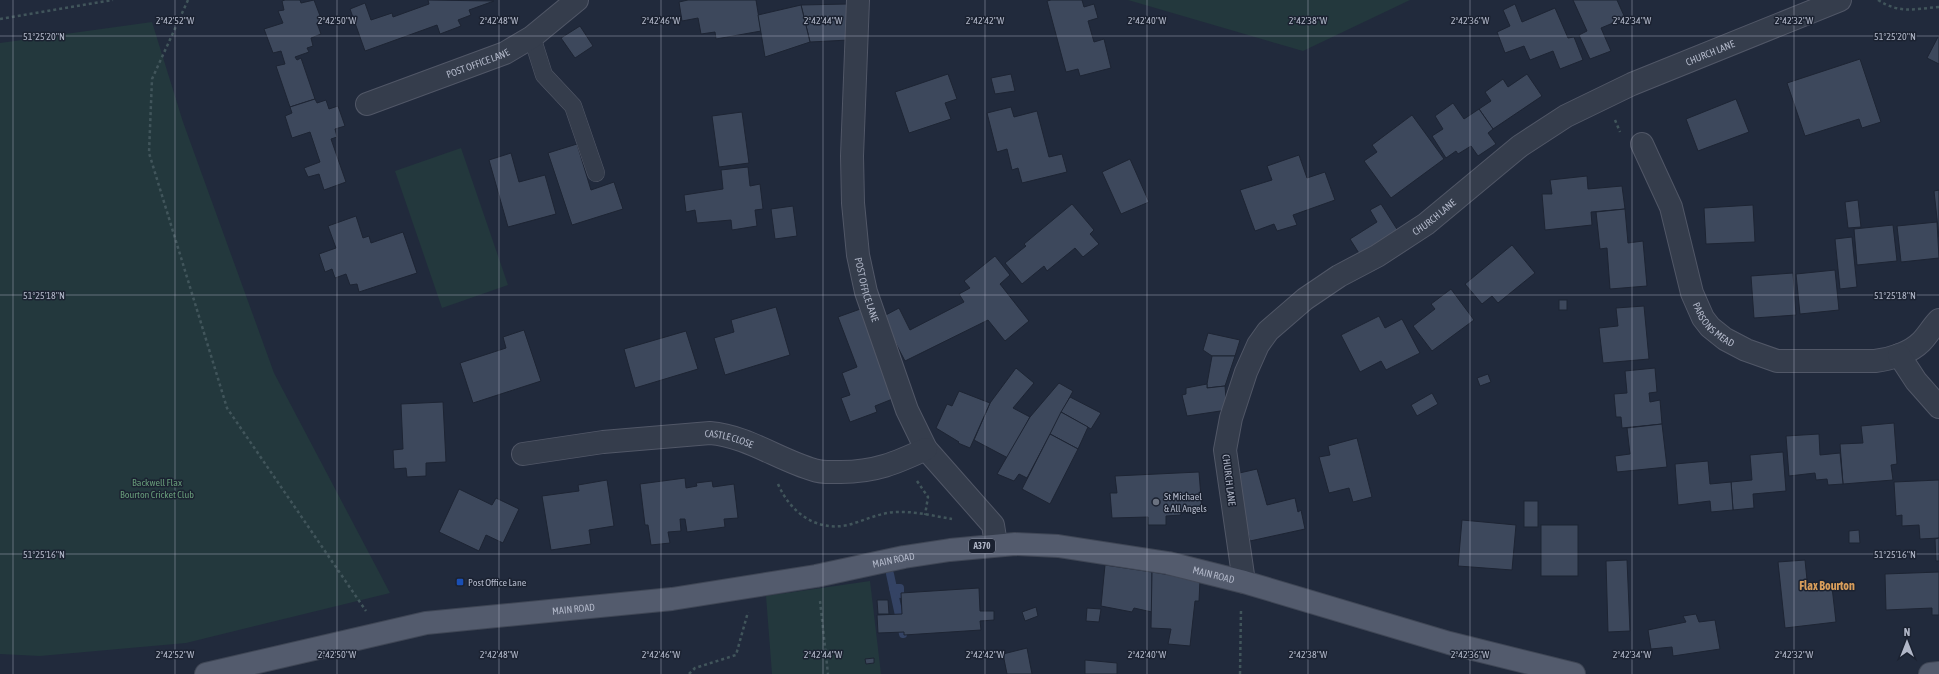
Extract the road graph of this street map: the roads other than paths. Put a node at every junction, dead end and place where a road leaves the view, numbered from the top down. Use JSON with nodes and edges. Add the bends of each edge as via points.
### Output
{"nodes":[{"id":1,"x":577,"y":0,"type":"edge"},
{"id":2,"x":858,"y":0,"type":"edge"},
{"id":3,"x":1840,"y":0,"type":"edge"},
{"id":4,"x":532,"y":37,"type":"junction"},
{"id":5,"x":367,"y":104,"type":"dead end"},
{"id":6,"x":1642,"y":144,"type":"dead end"},
{"id":7,"x":596,"y":173,"type":"dead end"},
{"id":8,"x":1939,"y":320,"type":"edge"},
{"id":9,"x":1899,"y":355,"type":"junction"},
{"id":10,"x":1939,"y":407,"type":"edge"},
{"id":11,"x":926,"y":449,"type":"junction"},
{"id":12,"x":523,"y":454,"type":"dead end"},
{"id":13,"x":995,"y":535,"type":"junction"},
{"id":14,"x":1244,"y":582,"type":"junction"},
{"id":15,"x":206,"y":674,"type":"edge"},
{"id":16,"x":1574,"y":674,"type":"edge"},
{"id":17,"x":1930,"y":674,"type":"edge"},
{"id":18,"x":1939,"y":674,"type":"edge"}],
"edges":[{"from":1,"to":4,"type":"street","name":"POST OFFICE LANE"},
{"from":2,"to":11,"type":"street","name":"POST OFFICE LANE","via":[[852,203],[858,255],[866,292],[907,410]]},
{"from":3,"to":14,"type":"street","name":"CHURCH LANE","via":[[1632,84],[1566,116],[1520,146],[1426,224],[1304,299],[1268,331],[1258,345],[1246,372],[1231,418],[1225,450]]},
{"from":4,"to":5,"type":"street","name":"POST OFFICE LANE","via":[[505,53]]},
{"from":4,"to":7,"type":"lane","via":[[544,75],[573,106]]},
{"from":6,"to":9,"type":"street","name":"PARSONS MEAD","via":[[1673,212],[1698,308],[1715,332],[1746,350],[1768,359],[1787,362],[1875,361]]},
{"from":8,"to":9,"type":"street","name":"PARSONS MEAD","via":[[1921,342]]},
{"from":9,"to":10,"type":"street","via":[[1916,381]]},
{"from":11,"to":12,"type":"street","name":"CASTLE CLOSE","via":[[892,465],[865,471],[818,471],[724,436],[704,433],[603,442]]},
{"from":11,"to":13,"type":"street","name":"POST OFFICE LANE"},
{"from":13,"to":14,"type":"main road","name":"MAIN ROAD","number":"A370","via":[[1168,563]]},
{"from":13,"to":15,"type":"main road","name":"MAIN ROAD","number":"A370","via":[[816,576],[672,599],[426,623]]},
{"from":14,"to":16,"type":"main road","name":"MAIN ROAD","number":"A370","via":[[1449,643]]},
{"from":17,"to":18,"type":"main road"}]}
